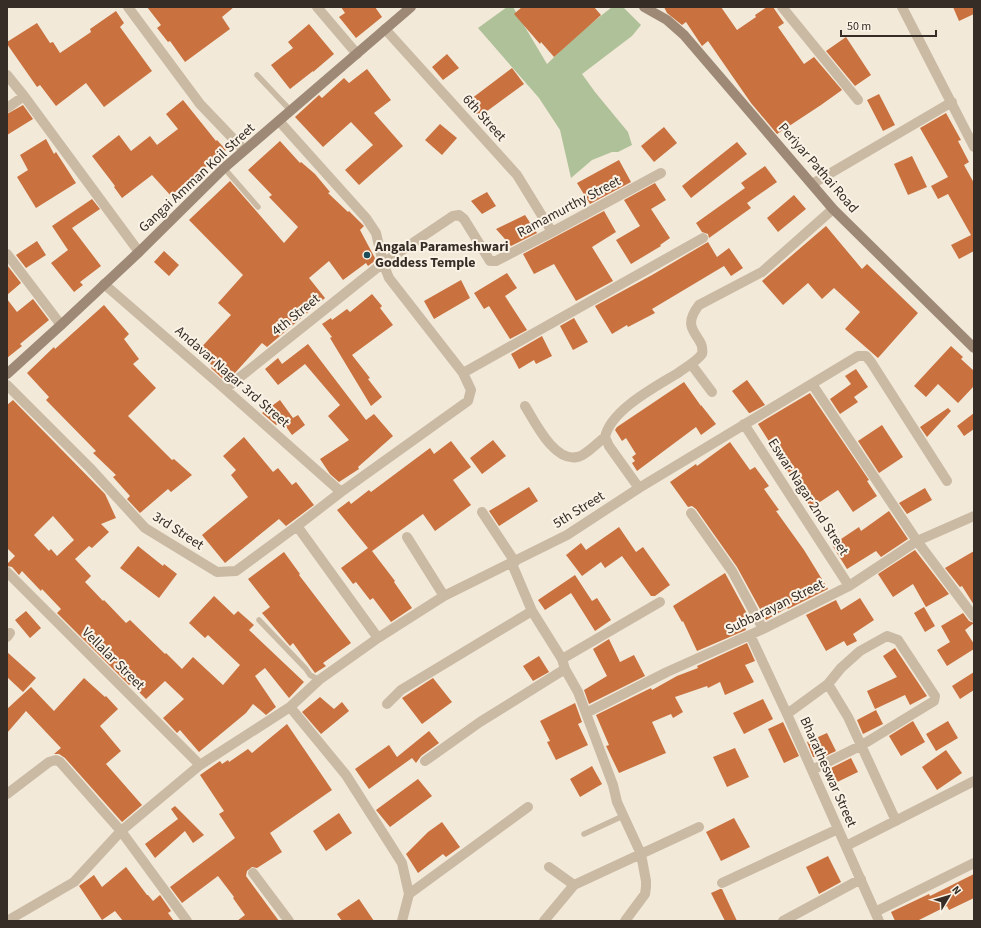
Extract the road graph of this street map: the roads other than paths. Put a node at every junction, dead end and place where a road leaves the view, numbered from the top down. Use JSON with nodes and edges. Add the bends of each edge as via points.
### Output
{"nodes":[{"id":1,"x":128,"y":7,"type":"edge"},
{"id":2,"x":317,"y":7,"type":"edge"},
{"id":3,"x":411,"y":7,"type":"edge"},
{"id":4,"x":644,"y":7,"type":"edge"},
{"id":5,"x":782,"y":7,"type":"edge"},
{"id":6,"x":902,"y":7,"type":"edge"},
{"id":7,"x":385,"y":29,"type":"junction"},
{"id":8,"x":357,"y":54,"type":"junction"},
{"id":9,"x":7,"y":75,"type":"edge"},
{"id":10,"x":257,"y":75,"type":"dead end"},
{"id":11,"x":24,"y":96,"type":"junction"},
{"id":12,"x":858,"y":100,"type":"dead end"},
{"id":13,"x":952,"y":102,"type":"junction"},
{"id":14,"x":7,"y":108,"type":"edge"},
{"id":15,"x":290,"y":110,"type":"junction"},
{"id":16,"x":279,"y":120,"type":"junction"},
{"id":17,"x":974,"y":146,"type":"edge"},
{"id":18,"x":244,"y":150,"type":"junction"},
{"id":19,"x":224,"y":168,"type":"junction"},
{"id":20,"x":661,"y":173,"type":"dead end"},
{"id":21,"x":812,"y":184,"type":"junction"},
{"id":22,"x":258,"y":207,"type":"dead end"},
{"id":23,"x":833,"y":209,"type":"junction"},
{"id":24,"x":552,"y":232,"type":"junction"},
{"id":25,"x":703,"y":238,"type":"dead end"},
{"id":26,"x":139,"y":252,"type":"junction"},
{"id":27,"x":7,"y":254,"type":"edge"},
{"id":28,"x":383,"y":263,"type":"junction"},
{"id":29,"x":104,"y":284,"type":"junction"},
{"id":30,"x":61,"y":325,"type":"junction"},
{"id":31,"x":974,"y":347,"type":"edge"},
{"id":32,"x":691,"y":364,"type":"junction"},
{"id":33,"x":8,"y":372,"type":"edge"},
{"id":34,"x":463,"y":373,"type":"junction"},
{"id":35,"x":812,"y":384,"type":"junction"},
{"id":36,"x":7,"y":385,"type":"edge"},
{"id":37,"x":225,"y":389,"type":"junction"},
{"id":38,"x":712,"y":392,"type":"dead end"},
{"id":39,"x":525,"y":406,"type":"dead end"},
{"id":40,"x":744,"y":424,"type":"junction"},
{"id":41,"x":605,"y":437,"type":"junction"},
{"id":42,"x":947,"y":481,"type":"dead end"},
{"id":43,"x":639,"y":488,"type":"junction"},
{"id":44,"x":341,"y":492,"type":"junction"},
{"id":45,"x":482,"y":512,"type":"dead end"},
{"id":46,"x":691,"y":513,"type":"dead end"},
{"id":47,"x":973,"y":519,"type":"edge"},
{"id":48,"x":297,"y":526,"type":"junction"},
{"id":49,"x":407,"y":537,"type":"dead end"},
{"id":50,"x":917,"y":541,"type":"junction"},
{"id":51,"x":513,"y":563,"type":"junction"},
{"id":52,"x":7,"y":572,"type":"edge"},
{"id":53,"x":848,"y":586,"type":"junction"},
{"id":54,"x":444,"y":596,"type":"junction"},
{"id":55,"x":660,"y":602,"type":"dead end"},
{"id":56,"x":532,"y":611,"type":"junction"},
{"id":57,"x":974,"y":618,"type":"edge"},
{"id":58,"x":259,"y":620,"type":"dead end"},
{"id":59,"x":763,"y":629,"type":"junction"},
{"id":60,"x":750,"y":635,"type":"junction"},
{"id":61,"x":378,"y":638,"type":"junction"},
{"id":62,"x":562,"y":659,"type":"junction"},
{"id":63,"x":565,"y":669,"type":"junction"},
{"id":64,"x":318,"y":680,"type":"junction"},
{"id":65,"x":828,"y":684,"type":"junction"},
{"id":66,"x":387,"y":704,"type":"dead end"},
{"id":67,"x":290,"y":707,"type":"junction"},
{"id":68,"x":586,"y":713,"type":"junction"},
{"id":69,"x":787,"y":714,"type":"junction"},
{"id":70,"x":862,"y":745,"type":"junction"},
{"id":71,"x":425,"y":761,"type":"dead end"},
{"id":72,"x":200,"y":765,"type":"junction"},
{"id":73,"x":812,"y":770,"type":"junction"},
{"id":74,"x":974,"y":781,"type":"edge"},
{"id":75,"x":8,"y":791,"type":"edge"},
{"id":76,"x":528,"y":807,"type":"dead end"},
{"id":77,"x":623,"y":816,"type":"junction"},
{"id":78,"x":896,"y":821,"type":"junction"},
{"id":79,"x":698,"y":827,"type":"dead end"},
{"id":80,"x":838,"y":829,"type":"junction"},
{"id":81,"x":121,"y":831,"type":"junction"},
{"id":82,"x":584,"y":834,"type":"dead end"},
{"id":83,"x":846,"y":846,"type":"junction"},
{"id":84,"x":641,"y":854,"type":"junction"},
{"id":85,"x":974,"y":863,"type":"edge"},
{"id":86,"x":549,"y":867,"type":"dead end"},
{"id":87,"x":253,"y":873,"type":"dead end"},
{"id":88,"x":861,"y":879,"type":"junction"},
{"id":89,"x":722,"y":883,"type":"dead end"},
{"id":90,"x":574,"y":885,"type":"junction"},
{"id":91,"x":409,"y":894,"type":"junction"},
{"id":92,"x":877,"y":917,"type":"edge"},
{"id":93,"x":7,"y":921,"type":"edge"},
{"id":94,"x":187,"y":921,"type":"edge"},
{"id":95,"x":289,"y":921,"type":"edge"},
{"id":96,"x":402,"y":921,"type":"edge"},
{"id":97,"x":544,"y":921,"type":"edge"},
{"id":98,"x":625,"y":921,"type":"edge"},
{"id":99,"x":783,"y":921,"type":"edge"}],
"edges":[{"from":1,"to":18,"type":"street","via":[[200,104]]},
{"from":2,"to":8,"type":"street"},
{"from":3,"to":7,"type":"street","name":"Gangai Amman Koil Street"},
{"from":4,"to":21,"type":"street","name":"Periyar Pathai Road","via":[[667,20],[684,35]]},
{"from":5,"to":12,"type":"street"},
{"from":6,"to":13,"type":"street"},
{"from":7,"to":8,"type":"street","name":"Gangai Amman Koil Street"},
{"from":7,"to":24,"type":"street","name":"6th Street","via":[[517,174]]},
{"from":8,"to":15,"type":"street","name":"Gangai Amman Koil Street"},
{"from":9,"to":11,"type":"street"},
{"from":10,"to":15,"type":"lane"},
{"from":11,"to":14,"type":"street"},
{"from":11,"to":26,"type":"street"},
{"from":13,"to":17,"type":"street"},
{"from":13,"to":21,"type":"street"},
{"from":15,"to":16,"type":"street","name":"Gangai Amman Koil Street"},
{"from":16,"to":18,"type":"street","name":"Gangai Amman Koil Street"},
{"from":16,"to":28,"type":"street","via":[[366,218],[376,233]]},
{"from":18,"to":19,"type":"street","name":"Gangai Amman Koil Street"},
{"from":19,"to":22,"type":"lane"},
{"from":19,"to":26,"type":"street","name":"Gangai Amman Koil Street"},
{"from":20,"to":24,"type":"street","name":"Ramamurthy Street"},
{"from":21,"to":23,"type":"street","name":"Periyar Pathai Road"},
{"from":23,"to":31,"type":"street","name":"Periyar Pathai Road"},
{"from":23,"to":32,"type":"street","via":[[762,272],[699,305],[694,312],[691,325],[703,350],[699,358]]},
{"from":24,"to":28,"type":"street","name":"Ramamurthy Street","via":[[496,261],[490,261],[464,219],[454,216]]},
{"from":25,"to":34,"type":"street"},
{"from":26,"to":29,"type":"street","name":"Gangai Amman Koil Street"},
{"from":27,"to":30,"type":"street"},
{"from":28,"to":34,"type":"street","via":[[389,278]]},
{"from":28,"to":37,"type":"street","name":"4th Street"},
{"from":29,"to":30,"type":"street","name":"Gangai Amman Koil Street"},
{"from":29,"to":37,"type":"street","name":"Andavar Nagar 3rd Street"},
{"from":30,"to":33,"type":"street","name":"Gangai Amman Koil Street"},
{"from":32,"to":38,"type":"street"},
{"from":32,"to":41,"type":"street","via":[[636,400],[616,417],[607,428]]},
{"from":34,"to":44,"type":"street","name":"3rd Street","via":[[471,390],[465,404]]},
{"from":35,"to":40,"type":"street","name":"5th Street"},
{"from":35,"to":42,"type":"street","name":"5th Street","via":[[858,356],[866,356]]},
{"from":35,"to":50,"type":"street"},
{"from":36,"to":48,"type":"street","name":"3rd Street","via":[[90,468],[145,528],[217,572],[236,571]]},
{"from":37,"to":44,"type":"street","name":"Andavar Nagar 3rd Street"},
{"from":39,"to":41,"type":"street","via":[[553,448],[568,457],[578,457]]},
{"from":40,"to":43,"type":"street","name":"5th Street"},
{"from":40,"to":53,"type":"street","name":"Eswar Nagar 2nd Street"},
{"from":41,"to":43,"type":"street"},
{"from":43,"to":51,"type":"street","name":"5th Street","via":[[567,535]]},
{"from":44,"to":48,"type":"street","name":"3rd Street"},
{"from":45,"to":51,"type":"street"},
{"from":46,"to":59,"type":"street","via":[[732,571]]},
{"from":47,"to":50,"type":"street","name":"Subbarayan Street"},
{"from":48,"to":61,"type":"street"},
{"from":49,"to":54,"type":"street"},
{"from":50,"to":53,"type":"street","name":"Subbarayan Street"},
{"from":50,"to":57,"type":"street"},
{"from":51,"to":54,"type":"street","name":"5th Street"},
{"from":51,"to":56,"type":"street"},
{"from":52,"to":72,"type":"street","name":"Vellalar Street"},
{"from":53,"to":59,"type":"street","name":"Subbarayan Street"},
{"from":54,"to":61,"type":"street","name":"5th Street"},
{"from":55,"to":62,"type":"street"},
{"from":56,"to":62,"type":"street"},
{"from":56,"to":66,"type":"street","via":[[401,690]]},
{"from":58,"to":64,"type":"lane","via":[[310,675]]},
{"from":59,"to":60,"type":"street","name":"Subbarayan Street"},
{"from":60,"to":68,"type":"street","name":"Subbarayan Street","via":[[667,672]]},
{"from":60,"to":69,"type":"street","name":"Bharatheswar Street"},
{"from":61,"to":64,"type":"street","name":"5th Street"},
{"from":62,"to":63,"type":"street"},
{"from":63,"to":68,"type":"street"},
{"from":63,"to":71,"type":"street","via":[[480,722]]},
{"from":64,"to":67,"type":"street","name":"5th Street"},
{"from":65,"to":69,"type":"street"},
{"from":65,"to":70,"type":"street"},
{"from":65,"to":70,"type":"street","via":[[860,651],[887,636],[898,640],[931,688],[934,700]]},
{"from":67,"to":72,"type":"street","name":"5th Street"},
{"from":67,"to":91,"type":"street","via":[[351,782],[402,863]]},
{"from":68,"to":77,"type":"street"},
{"from":69,"to":73,"type":"street","name":"Bharatheswar Street"},
{"from":70,"to":73,"type":"street"},
{"from":70,"to":78,"type":"street"},
{"from":72,"to":81,"type":"street","name":"5th Street"},
{"from":73,"to":80,"type":"street","name":"Bharatheswar Street"},
{"from":74,"to":78,"type":"street"},
{"from":75,"to":81,"type":"street","via":[[49,762],[56,760]]},
{"from":76,"to":91,"type":"street"},
{"from":77,"to":82,"type":"lane"},
{"from":77,"to":84,"type":"street"},
{"from":78,"to":83,"type":"street"},
{"from":79,"to":84,"type":"street"},
{"from":80,"to":83,"type":"street","name":"Bharatheswar Street"},
{"from":80,"to":89,"type":"street"},
{"from":81,"to":93,"type":"street","name":"5th Street","via":[[74,882]]},
{"from":81,"to":94,"type":"street"},
{"from":83,"to":88,"type":"street","name":"Bharatheswar Street"},
{"from":84,"to":90,"type":"street"},
{"from":84,"to":98,"type":"street","via":[[646,881],[645,894]]},
{"from":85,"to":92,"type":"street"},
{"from":86,"to":90,"type":"street"},
{"from":87,"to":95,"type":"street"},
{"from":88,"to":92,"type":"street","name":"Bharatheswar Street"},
{"from":88,"to":99,"type":"street"},
{"from":90,"to":97,"type":"street"},
{"from":91,"to":96,"type":"street"}]}
